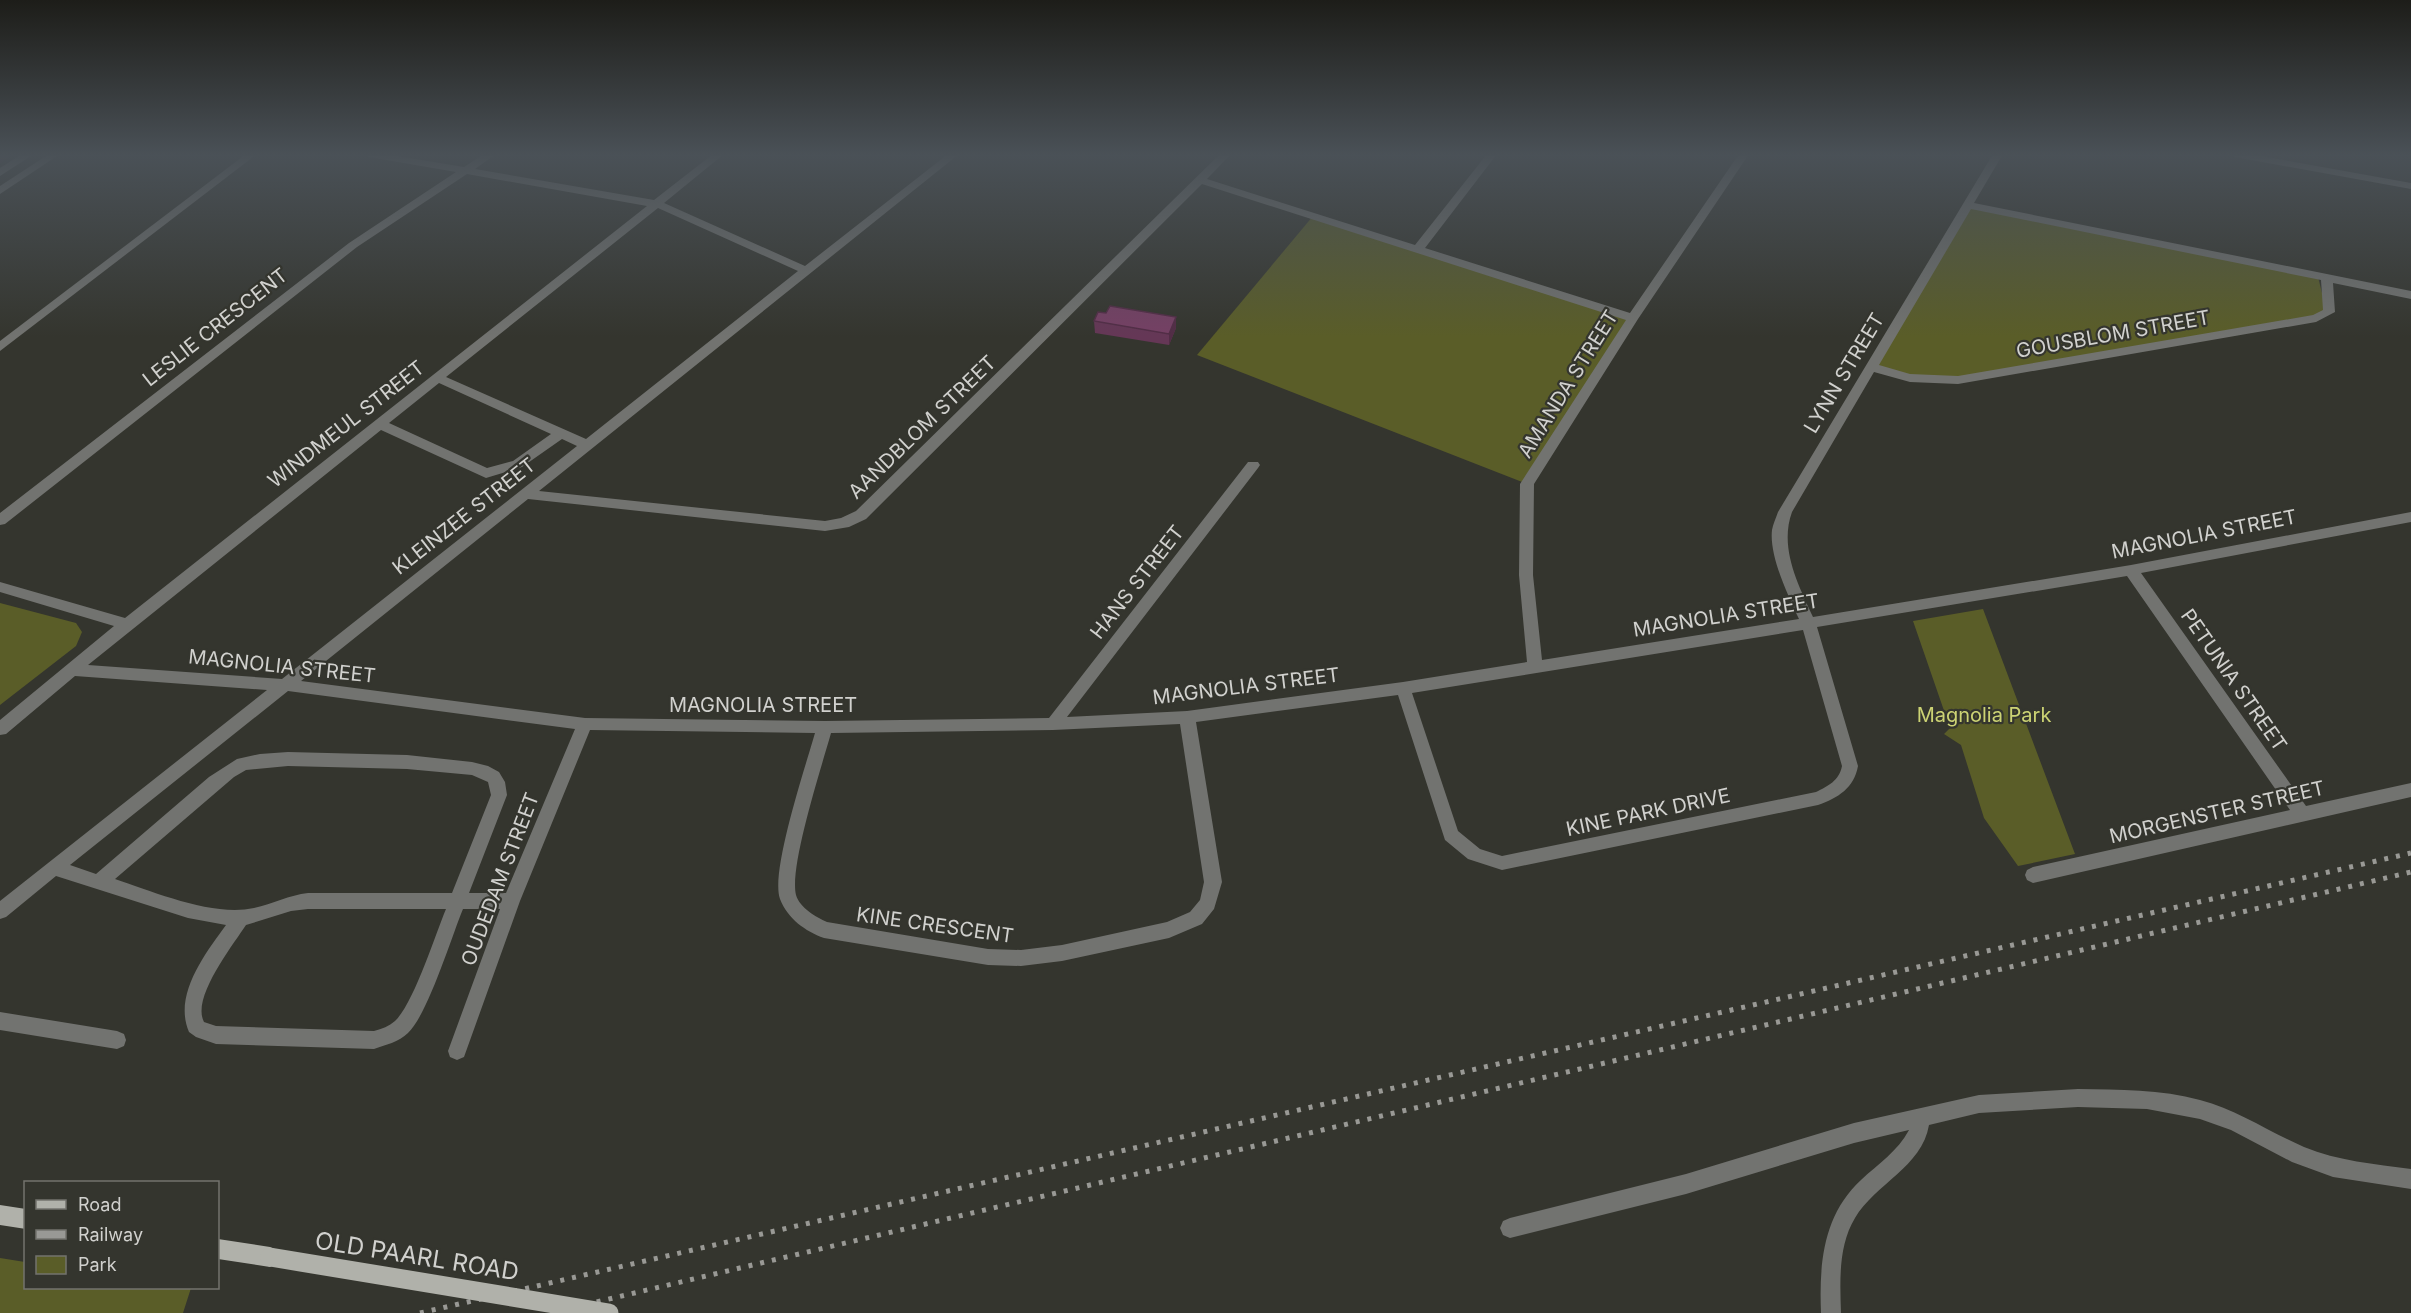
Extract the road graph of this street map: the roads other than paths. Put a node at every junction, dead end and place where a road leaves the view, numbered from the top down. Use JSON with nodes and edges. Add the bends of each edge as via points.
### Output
{"nodes":[{"id":1,"x":172,"y":215,"type":"edge"},
{"id":2,"x":398,"y":215,"type":"edge"},
{"id":3,"x":643,"y":215,"type":"edge"},
{"id":4,"x":682,"y":215,"type":"edge"},
{"id":5,"x":877,"y":215,"type":"edge"},
{"id":6,"x":1164,"y":215,"type":"edge"},
{"id":7,"x":1309,"y":215,"type":"edge"},
{"id":8,"x":1444,"y":215,"type":"edge"},
{"id":9,"x":1703,"y":215,"type":"edge"},
{"id":10,"x":1962,"y":215,"type":"edge"},
{"id":11,"x":2019,"y":215,"type":"edge"},
{"id":12,"x":1417,"y":250,"type":"junction"},
{"id":13,"x":807,"y":271,"type":"junction"},
{"id":14,"x":2327,"y":278,"type":"junction"},
{"id":15,"x":2411,"y":296,"type":"edge"},
{"id":16,"x":1633,"y":318,"type":"junction"},
{"id":17,"x":0,"y":347,"type":"edge"},
{"id":18,"x":1870,"y":367,"type":"junction"},
{"id":19,"x":438,"y":378,"type":"junction"},
{"id":20,"x":380,"y":424,"type":"junction"},
{"id":21,"x":561,"y":433,"type":"junction"},
{"id":22,"x":587,"y":445,"type":"junction"},
{"id":23,"x":1253,"y":465,"type":"dead end"},
{"id":24,"x":525,"y":494,"type":"junction"},
{"id":25,"x":2411,"y":517,"type":"edge"},
{"id":26,"x":0,"y":520,"type":"edge"},
{"id":27,"x":2131,"y":570,"type":"junction"},
{"id":28,"x":0,"y":587,"type":"edge"},
{"id":29,"x":1808,"y":623,"type":"junction"},
{"id":30,"x":127,"y":624,"type":"junction"},
{"id":31,"x":1535,"y":667,"type":"junction"},
{"id":32,"x":74,"y":670,"type":"junction"},
{"id":33,"x":285,"y":685,"type":"junction"},
{"id":34,"x":1403,"y":688,"type":"junction"},
{"id":35,"x":1187,"y":717,"type":"junction"},
{"id":36,"x":585,"y":724,"type":"junction"},
{"id":37,"x":1053,"y":724,"type":"junction"},
{"id":38,"x":825,"y":727,"type":"junction"},
{"id":39,"x":0,"y":729,"type":"edge"},
{"id":40,"x":2411,"y":790,"type":"edge"},
{"id":41,"x":2303,"y":815,"type":"junction"},
{"id":42,"x":54,"y":868,"type":"junction"},
{"id":43,"x":2033,"y":875,"type":"dead end"},
{"id":44,"x":99,"y":882,"type":"junction"},
{"id":45,"x":511,"y":901,"type":"junction"},
{"id":46,"x":457,"y":902,"type":"junction"},
{"id":47,"x":0,"y":911,"type":"edge"},
{"id":48,"x":241,"y":918,"type":"junction"},
{"id":49,"x":0,"y":1021,"type":"edge"},
{"id":50,"x":117,"y":1040,"type":"dead end"},
{"id":51,"x":458,"y":1051,"type":"dead end"},
{"id":52,"x":1920,"y":1118,"type":"junction"},
{"id":53,"x":2411,"y":1179,"type":"edge"},
{"id":54,"x":0,"y":1215,"type":"edge"},
{"id":55,"x":24,"y":1219,"type":"edge"},
{"id":56,"x":1509,"y":1228,"type":"dead end"},
{"id":57,"x":219,"y":1249,"type":"edge"},
{"id":58,"x":609,"y":1313,"type":"edge"},
{"id":59,"x":1831,"y":1313,"type":"edge"}],
"edges":[{"from":1,"to":17,"type":"street"},
{"from":2,"to":26,"type":"street","name":"LESLIE CRESCENT","via":[[308,279]]},
{"from":3,"to":19,"type":"street","name":"WINDMEUL STREET"},
{"from":4,"to":13,"type":"street"},
{"from":5,"to":13,"type":"street","name":"KLEINZEE STREET"},
{"from":6,"to":24,"type":"street","name":"AANDBLOM STREET","via":[[879,498],[861,515],[844,523],[825,526]]},
{"from":7,"to":12,"type":"street"},
{"from":8,"to":12,"type":"street"},
{"from":9,"to":16,"type":"street","name":"AMANDA STREET"},
{"from":10,"to":18,"type":"street","name":"LYNN STREET"},
{"from":11,"to":14,"type":"street"},
{"from":12,"to":16,"type":"street"},
{"from":13,"to":22,"type":"street","name":"KLEINZEE STREET"},
{"from":14,"to":15,"type":"street"},
{"from":14,"to":18,"type":"street","name":"GOUSBLOM STREET","via":[[2329,312],[2316,318],[1958,380],[1910,378]]},
{"from":16,"to":31,"type":"street","name":"AMANDA STREET","via":[[1527,484],[1526,575]]},
{"from":18,"to":29,"type":"street","name":"LYNN STREET","via":[[1779,528],[1779,544]]},
{"from":19,"to":20,"type":"street","name":"WINDMEUL STREET"},
{"from":19,"to":21,"type":"street"},
{"from":20,"to":21,"type":"street","via":[[486,473],[523,462]]},
{"from":20,"to":30,"type":"street","name":"WINDMEUL STREET"},
{"from":21,"to":22,"type":"street"},
{"from":22,"to":24,"type":"street","name":"KLEINZEE STREET"},
{"from":23,"to":37,"type":"street","name":"HANS STREET"},
{"from":24,"to":33,"type":"street","name":"KLEINZEE STREET"},
{"from":25,"to":27,"type":"street","name":"MAGNOLIA STREET"},
{"from":27,"to":29,"type":"street","name":"MAGNOLIA STREET"},
{"from":27,"to":41,"type":"street","name":"PETUNIA STREET"},
{"from":28,"to":30,"type":"street"},
{"from":29,"to":31,"type":"street","name":"MAGNOLIA STREET"},
{"from":29,"to":34,"type":"street","name":"KINE PARK DRIVE","via":[[1850,766],[1848,779],[1838,789],[1818,798],[1502,863],[1480,859],[1451,835]]},
{"from":30,"to":32,"type":"street","name":"WINDMEUL STREET"},
{"from":31,"to":34,"type":"street","name":"MAGNOLIA STREET"},
{"from":32,"to":33,"type":"street","name":"MAGNOLIA STREET"},
{"from":32,"to":39,"type":"street","name":"WINDMEUL STREET"},
{"from":33,"to":36,"type":"street","name":"MAGNOLIA STREET"},
{"from":33,"to":42,"type":"street","name":"KLEINZEE STREET"},
{"from":34,"to":35,"type":"street","name":"MAGNOLIA STREET"},
{"from":35,"to":37,"type":"street","name":"MAGNOLIA STREET"},
{"from":35,"to":38,"type":"street","name":"KINE CRESCENT","via":[[1213,882],[1208,903],[1196,918],[1169,930],[1021,958],[988,957],[824,930],[803,919],[788,896],[789,861]]},
{"from":36,"to":38,"type":"street","name":"MAGNOLIA STREET"},
{"from":36,"to":45,"type":"street","name":"OUDEDAM STREET"},
{"from":37,"to":38,"type":"street","name":"MAGNOLIA STREET"},
{"from":40,"to":41,"type":"street","name":"MORGENSTER STREET"},
{"from":41,"to":43,"type":"street","name":"MORGENSTER STREET"},
{"from":42,"to":44,"type":"street"},
{"from":42,"to":47,"type":"street","name":"KLEINZEE STREET"},
{"from":44,"to":46,"type":"street","via":[[241,765],[262,759],[324,758],[478,769],[496,779],[499,795]]},
{"from":44,"to":48,"type":"street","via":[[188,910]]},
{"from":45,"to":46,"type":"street"},
{"from":45,"to":51,"type":"street","name":"OUDEDAM STREET"},
{"from":46,"to":48,"type":"street","via":[[308,901]]},
{"from":46,"to":48,"type":"street","via":[[410,1017],[396,1033],[374,1040],[216,1035],[195,1025],[195,994]]},
{"from":49,"to":50,"type":"street"},
{"from":52,"to":53,"type":"street","via":[[1979,1104],[2078,1098],[2147,1100],[2200,1109],[2333,1167]]},
{"from":52,"to":56,"type":"street","via":[[1854,1133],[1686,1184]]},
{"from":52,"to":59,"type":"street","via":[[1917,1138],[1909,1149],[1859,1195],[1839,1228],[1829,1273]]},
{"from":54,"to":55,"type":"main road"},
{"from":57,"to":58,"type":"main road","name":"OLD PAARL ROAD","bridge":true}]}
